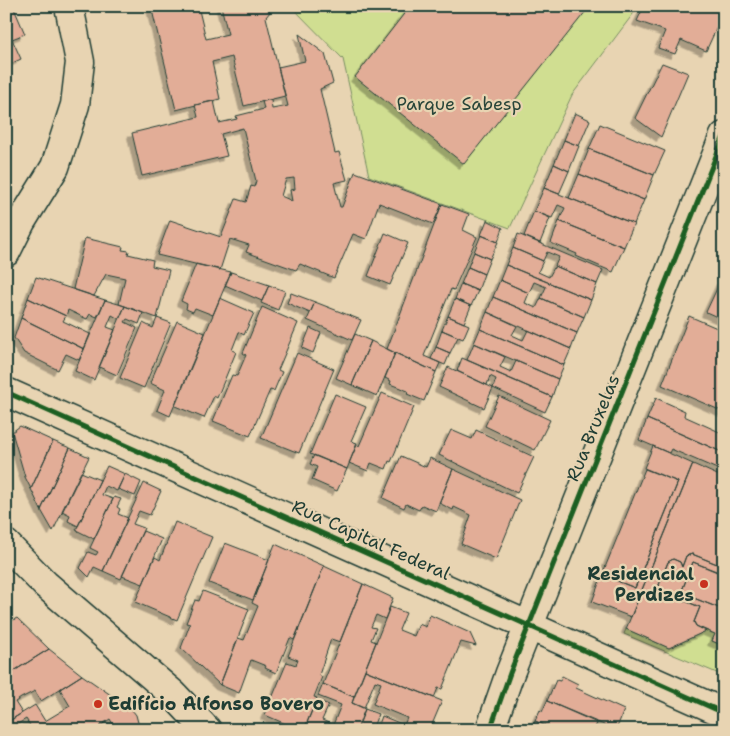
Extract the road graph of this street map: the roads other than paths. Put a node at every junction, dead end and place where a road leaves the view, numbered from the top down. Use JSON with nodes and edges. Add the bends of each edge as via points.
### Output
{"nodes":[{"id":1,"x":69,"y":6,"type":"edge"},
{"id":2,"x":724,"y":136,"type":"edge"},
{"id":3,"x":6,"y":252,"type":"edge"},
{"id":4,"x":6,"y":392,"type":"edge"},
{"id":5,"x":6,"y":544,"type":"edge"},
{"id":6,"x":529,"y":626,"type":"junction"},
{"id":7,"x":724,"y":713,"type":"edge"},
{"id":8,"x":198,"y":725,"type":"edge"},
{"id":9,"x":490,"y":730,"type":"edge"}],
"edges":[{"from":1,"to":3,"type":"street","via":[[80,62],[75,105],[56,167]]},
{"from":2,"to":6,"type":"street","name":"Rua Bruxelas"},
{"from":4,"to":6,"type":"street","name":"Rua Capital Federal"},
{"from":5,"to":8,"type":"street","via":[[45,584],[173,694]]},
{"from":6,"to":7,"type":"street","name":"Rua Capital Federal"},
{"from":6,"to":9,"type":"street","name":"Rua Bruxelas"}]}
